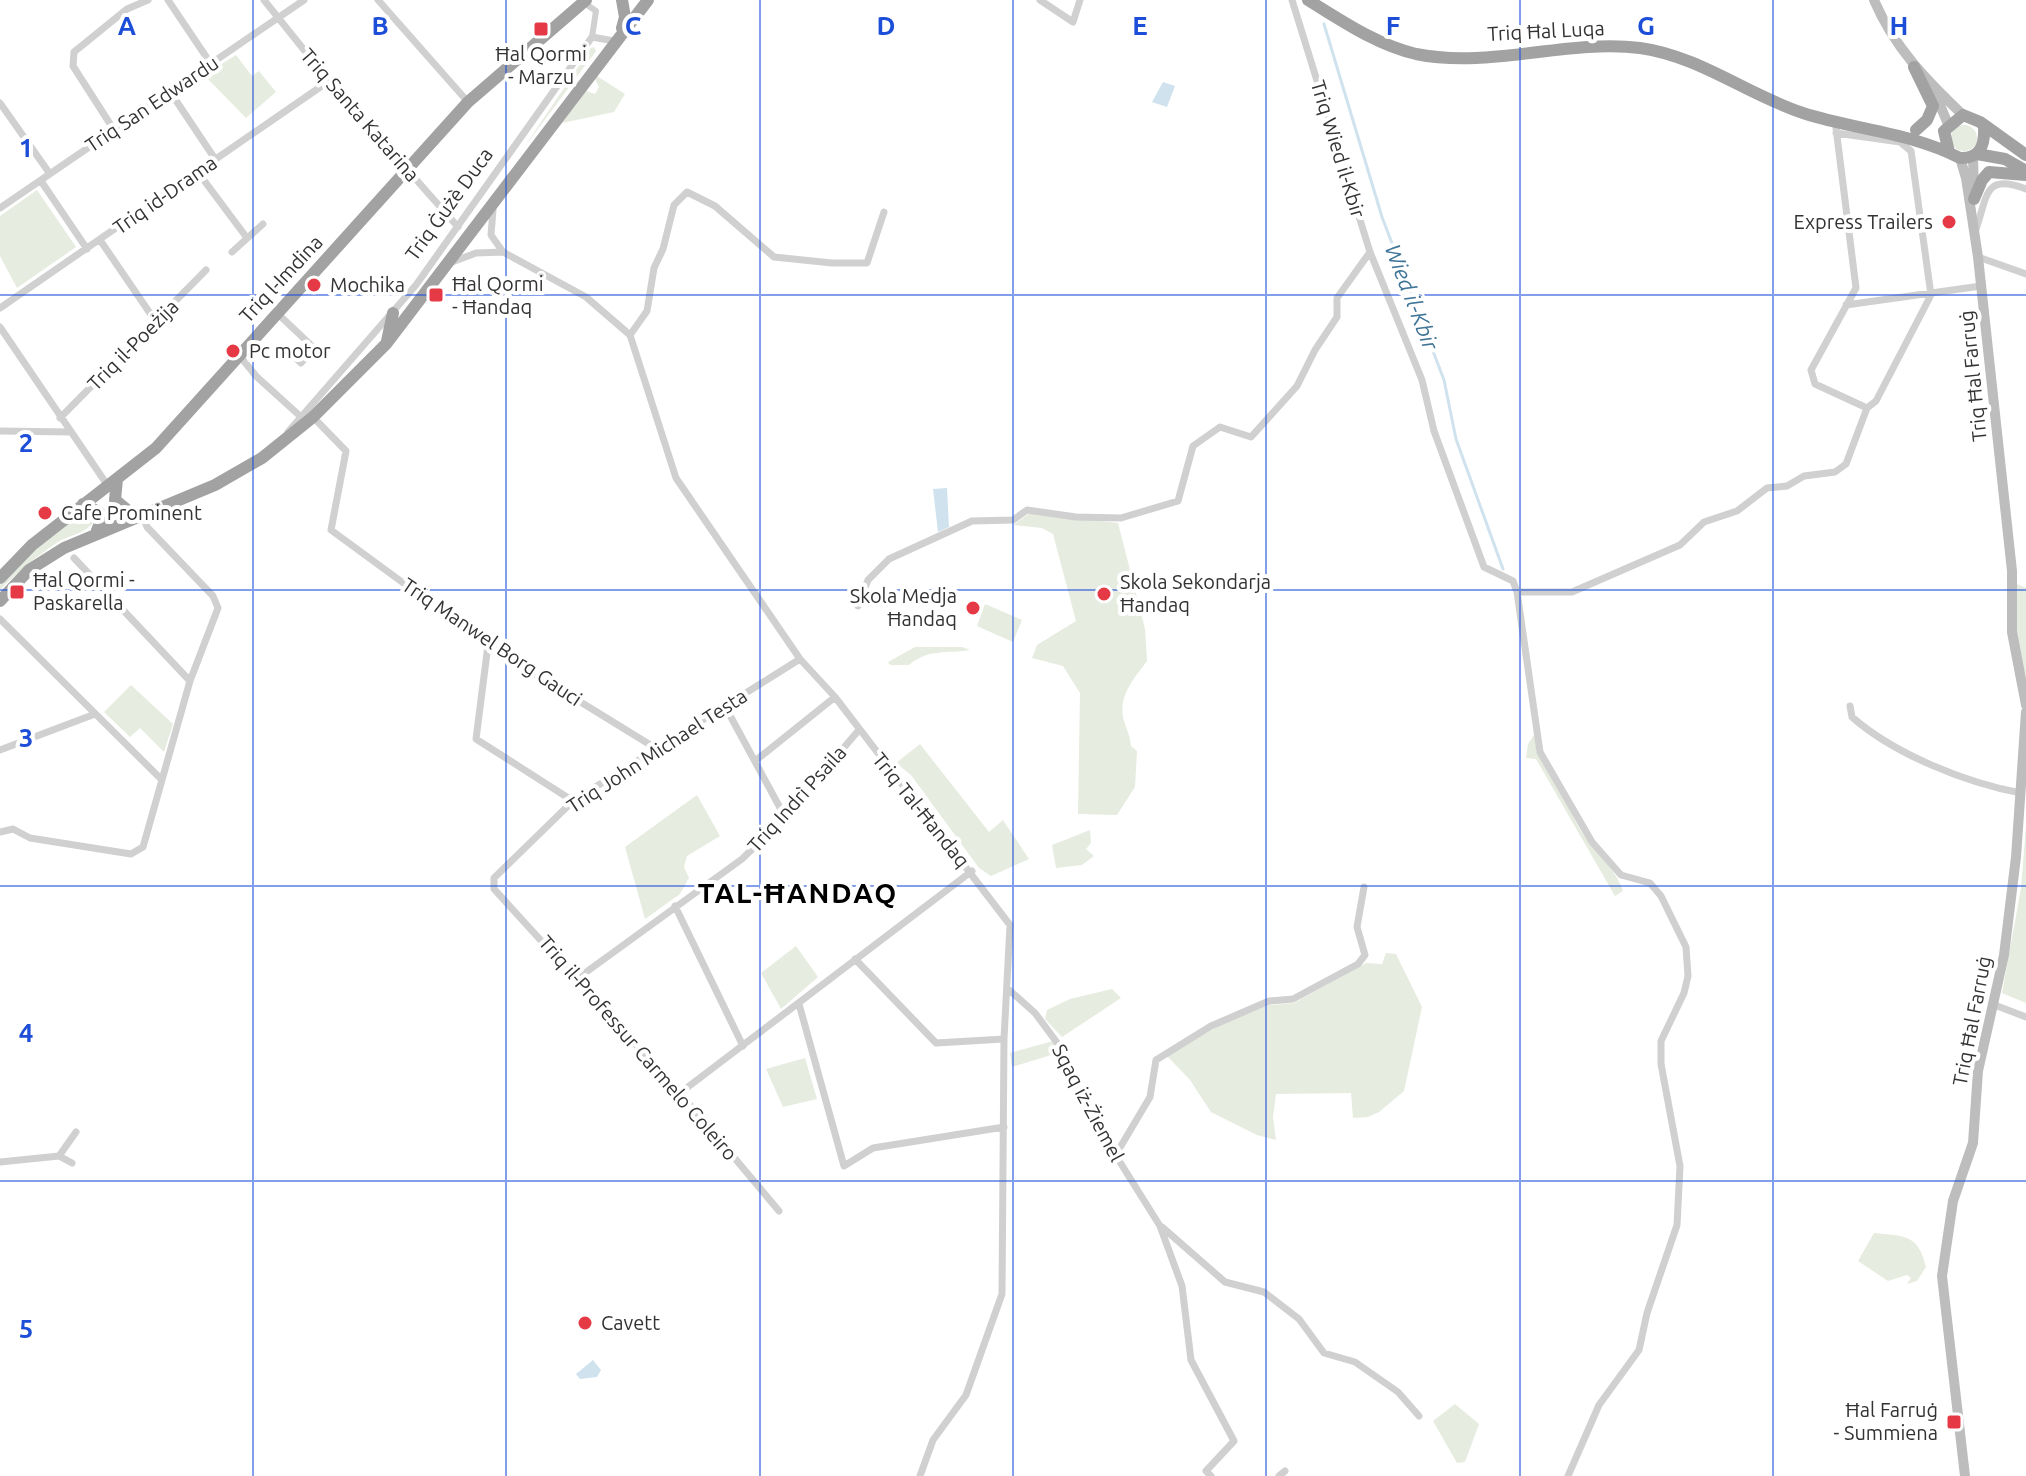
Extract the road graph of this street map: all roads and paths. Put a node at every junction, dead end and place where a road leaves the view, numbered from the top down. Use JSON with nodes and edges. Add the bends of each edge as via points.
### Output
{"nodes":[{"id":1,"x":148,"y":0,"type":"edge"},
{"id":2,"x":168,"y":0,"type":"edge"},
{"id":3,"x":264,"y":0,"type":"edge"},
{"id":4,"x":304,"y":0,"type":"edge"},
{"id":5,"x":378,"y":0,"type":"edge"},
{"id":6,"x":622,"y":0,"type":"edge"},
{"id":7,"x":648,"y":0,"type":"edge"},
{"id":8,"x":1040,"y":0,"type":"edge"},
{"id":9,"x":1080,"y":0,"type":"edge"},
{"id":10,"x":1292,"y":0,"type":"edge"},
{"id":11,"x":1308,"y":0,"type":"edge"},
{"id":12,"x":1874,"y":0,"type":"edge"},
{"id":13,"x":585,"y":1,"type":"edge"},
{"id":14,"x":277,"y":18,"type":"junction"},
{"id":15,"x":592,"y":37,"type":"junction"},
{"id":16,"x":617,"y":37,"type":"junction"},
{"id":17,"x":211,"y":64,"type":"junction"},
{"id":18,"x":1914,"y":67,"type":"junction"},
{"id":19,"x":329,"y":81,"type":"junction"},
{"id":20,"x":1929,"y":82,"type":"junction"},
{"id":21,"x":171,"y":93,"type":"junction"},
{"id":22,"x":468,"y":102,"type":"junction"},
{"id":23,"x":0,"y":103,"type":"edge"},
{"id":24,"x":1963,"y":115,"type":"junction"},
{"id":25,"x":1836,"y":126,"type":"junction"},
{"id":26,"x":1946,"y":127,"type":"junction"},
{"id":27,"x":1984,"y":128,"type":"junction"},
{"id":28,"x":1880,"y":129,"type":"junction"},
{"id":29,"x":114,"y":130,"type":"junction"},
{"id":30,"x":1916,"y":130,"type":"junction"},
{"id":31,"x":1954,"y":155,"type":"junction"},
{"id":32,"x":1975,"y":155,"type":"junction"},
{"id":33,"x":2026,"y":155,"type":"edge"},
{"id":34,"x":215,"y":159,"type":"junction"},
{"id":35,"x":408,"y":170,"type":"junction"},
{"id":36,"x":197,"y":171,"type":"junction"},
{"id":37,"x":2026,"y":173,"type":"edge"},
{"id":38,"x":50,"y":174,"type":"junction"},
{"id":39,"x":41,"y":181,"type":"junction"},
{"id":40,"x":2026,"y":189,"type":"edge"},
{"id":41,"x":500,"y":193,"type":"junction"},
{"id":42,"x":1974,"y":199,"type":"junction"},
{"id":43,"x":0,"y":208,"type":"edge"},
{"id":44,"x":884,"y":212,"type":"dead end"},
{"id":45,"x":263,"y":224,"type":"dead end"},
{"id":46,"x":458,"y":227,"type":"junction"},
{"id":47,"x":1975,"y":233,"type":"junction"},
{"id":48,"x":247,"y":238,"type":"junction"},
{"id":49,"x":100,"y":240,"type":"junction"},
{"id":50,"x":87,"y":249,"type":"junction"},
{"id":51,"x":232,"y":252,"type":"dead end"},
{"id":52,"x":503,"y":252,"type":"junction"},
{"id":53,"x":1370,"y":252,"type":"junction"},
{"id":54,"x":1978,"y":257,"type":"junction"},
{"id":55,"x":446,"y":265,"type":"junction"},
{"id":56,"x":206,"y":270,"type":"dead end"},
{"id":57,"x":2026,"y":274,"type":"edge"},
{"id":58,"x":1981,"y":286,"type":"junction"},
{"id":59,"x":1931,"y":295,"type":"junction"},
{"id":60,"x":1846,"y":305,"type":"junction"},
{"id":61,"x":0,"y":308,"type":"edge"},
{"id":62,"x":277,"y":313,"type":"junction"},
{"id":63,"x":393,"y":313,"type":"junction"},
{"id":64,"x":156,"y":322,"type":"junction"},
{"id":65,"x":0,"y":327,"type":"edge"},
{"id":66,"x":630,"y":335,"type":"junction"},
{"id":67,"x":386,"y":344,"type":"junction"},
{"id":68,"x":284,"y":348,"type":"dead end"},
{"id":69,"x":239,"y":355,"type":"junction"},
{"id":70,"x":1867,"y":408,"type":"junction"},
{"id":71,"x":307,"y":417,"type":"junction"},
{"id":72,"x":60,"y":418,"type":"junction"},
{"id":73,"x":0,"y":431,"type":"edge"},
{"id":74,"x":70,"y":432,"type":"junction"},
{"id":75,"x":112,"y":483,"type":"junction"},
{"id":76,"x":83,"y":504,"type":"junction"},
{"id":77,"x":142,"y":520,"type":"junction"},
{"id":78,"x":96,"y":533,"type":"junction"},
{"id":79,"x":74,"y":558,"type":"dead end"},
{"id":80,"x":0,"y":578,"type":"edge"},
{"id":81,"x":1517,"y":592,"type":"junction"},
{"id":82,"x":0,"y":601,"type":"edge"},
{"id":83,"x":858,"y":606,"type":"dead end"},
{"id":84,"x":0,"y":619,"type":"edge"},
{"id":85,"x":488,"y":645,"type":"junction"},
{"id":86,"x":800,"y":659,"type":"junction"},
{"id":87,"x":190,"y":681,"type":"junction"},
{"id":88,"x":835,"y":697,"type":"junction"},
{"id":89,"x":2026,"y":705,"type":"edge"},
{"id":90,"x":1850,"y":706,"type":"dead end"},
{"id":91,"x":726,"y":708,"type":"junction"},
{"id":92,"x":2026,"y":712,"type":"edge"},
{"id":93,"x":95,"y":714,"type":"junction"},
{"id":94,"x":858,"y":731,"type":"junction"},
{"id":95,"x":657,"y":749,"type":"junction"},
{"id":96,"x":0,"y":750,"type":"edge"},
{"id":97,"x":755,"y":761,"type":"junction"},
{"id":98,"x":160,"y":778,"type":"junction"},
{"id":99,"x":2021,"y":793,"type":"junction"},
{"id":100,"x":573,"y":801,"type":"junction"},
{"id":101,"x":785,"y":817,"type":"junction"},
{"id":102,"x":0,"y":832,"type":"edge"},
{"id":103,"x":972,"y":871,"type":"junction"},
{"id":104,"x":1364,"y":887,"type":"dead end"},
{"id":105,"x":494,"y":889,"type":"joint"},
{"id":106,"x":675,"y":906,"type":"junction"},
{"id":107,"x":855,"y":959,"type":"junction"},
{"id":108,"x":578,"y":978,"type":"junction"},
{"id":109,"x":1007,"y":988,"type":"junction"},
{"id":110,"x":799,"y":1004,"type":"junction"},
{"id":111,"x":1992,"y":1004,"type":"junction"},
{"id":112,"x":2026,"y":1017,"type":"edge"},
{"id":113,"x":1004,"y":1039,"type":"junction"},
{"id":114,"x":743,"y":1046,"type":"junction"},
{"id":115,"x":680,"y":1093,"type":"junction"},
{"id":116,"x":1004,"y":1127,"type":"junction"},
{"id":117,"x":76,"y":1132,"type":"dead end"},
{"id":118,"x":59,"y":1156,"type":"junction"},
{"id":119,"x":1115,"y":1156,"type":"junction"},
{"id":120,"x":0,"y":1162,"type":"edge"},
{"id":121,"x":72,"y":1163,"type":"dead end"},
{"id":122,"x":779,"y":1211,"type":"dead end"},
{"id":123,"x":1160,"y":1226,"type":"junction"},
{"id":124,"x":1419,"y":1416,"type":"dead end"},
{"id":125,"x":920,"y":1476,"type":"edge"},
{"id":126,"x":1211,"y":1476,"type":"edge"},
{"id":127,"x":1568,"y":1476,"type":"edge"},
{"id":128,"x":1965,"y":1476,"type":"edge"}],
"edges":[{"from":1,"to":29,"type":"street","via":[[127,9],[74,52],[73,66]]},
{"from":2,"to":17,"type":"street"},
{"from":3,"to":14,"type":"street","name":"Triq Santa Katarina"},
{"from":4,"to":14,"type":"street","name":"Triq San Edwardu"},
{"from":5,"to":22,"type":"street"},
{"from":6,"to":16,"type":"highway","via":[[625,17]]},
{"from":7,"to":16,"type":"highway","name":"Triq Ġużè Duca"},
{"from":8,"to":9,"type":"street","via":[[1073,22]]},
{"from":10,"to":53,"type":"street","name":"Triq Wied il-Kbir"},
{"from":11,"to":25,"type":"highway","name":"Triq Ħal Luqa","via":[[1370,37],[1418,54],[1643,49],[1696,65]]},
{"from":12,"to":18,"type":"main road"},
{"from":13,"to":15,"type":"street","via":[[596,11]]},
{"from":13,"to":22,"type":"highway","name":"Triq l-Imdina"},
{"from":14,"to":17,"type":"street","name":"Triq San Edwardu"},
{"from":14,"to":19,"type":"street","name":"Triq Santa Katarina"},
{"from":15,"to":16,"type":"street"},
{"from":15,"to":46,"type":"street","name":"Triq Ġużè Duca"},
{"from":16,"to":41,"type":"highway","name":"Triq Ġużè Duca"},
{"from":17,"to":21,"type":"street","name":"Triq San Edwardu"},
{"from":18,"to":20,"type":"main road"},
{"from":18,"to":30,"type":"highway","via":[[1933,106]]},
{"from":19,"to":34,"type":"street","name":"Triq id-Drama"},
{"from":19,"to":35,"type":"street","name":"Triq Santa Katarina"},
{"from":20,"to":24,"type":"main road"},
{"from":20,"to":26,"type":"main road"},
{"from":21,"to":29,"type":"street","name":"Triq San Edwardu"},
{"from":21,"to":34,"type":"street"},
{"from":22,"to":35,"type":"highway","name":"Triq l-Imdina"},
{"from":23,"to":38,"type":"street"},
{"from":24,"to":26,"type":"highway"},
{"from":24,"to":27,"type":"highway"},
{"from":25,"to":28,"type":"highway","name":"Triq Ħal Luqa"},
{"from":25,"to":59,"type":"street","via":[[1900,142],[1911,151]]},
{"from":25,"to":60,"type":"street","via":[[1856,288]]},
{"from":26,"to":30,"type":"highway","name":"Triq Ħal Luqa"},
{"from":26,"to":31,"type":"highway"},
{"from":27,"to":32,"type":"highway","via":[[1985,140]]},
{"from":27,"to":33,"type":"highway"},
{"from":28,"to":30,"type":"highway","name":"Triq Ħal Luqa"},
{"from":28,"to":31,"type":"highway","name":"Triq Ħal Luqa"},
{"from":29,"to":38,"type":"street","name":"Triq San Edwardu"},
{"from":31,"to":32,"type":"highway"},
{"from":31,"to":47,"type":"main road","name":"Triq Ħal Farruġ"},
{"from":32,"to":37,"type":"highway","via":[[2005,159]]},
{"from":32,"to":42,"type":"main road","name":"Triq Ħal Farruġ"},
{"from":34,"to":36,"type":"street","name":"Triq id-Drama"},
{"from":35,"to":46,"type":"street","name":"Triq Santa Katarina"},
{"from":35,"to":62,"type":"highway","name":"Triq l-Imdina"},
{"from":36,"to":48,"type":"street"},
{"from":36,"to":49,"type":"street","name":"Triq id-Drama"},
{"from":37,"to":42,"type":"highway","via":[[1989,172]]},
{"from":38,"to":39,"type":"street","name":"Triq San Edwardu"},
{"from":39,"to":43,"type":"street","name":"Triq San Edwardu"},
{"from":39,"to":50,"type":"street"},
{"from":40,"to":47,"type":"street","via":[[1997,182],[1989,190]]},
{"from":41,"to":52,"type":"street","via":[[490,226]]},
{"from":41,"to":55,"type":"highway","name":"Triq Ġużè Duca"},
{"from":42,"to":47,"type":"main road","name":"Triq Ħal Farruġ"},
{"from":44,"to":66,"type":"street","via":[[867,263],[832,263],[774,257],[715,206],[687,192],[674,205],[647,311]]},
{"from":45,"to":48,"type":"street"},
{"from":46,"to":63,"type":"street","name":"Triq Ġużè Duca"},
{"from":47,"to":54,"type":"main road","name":"Triq Ħal Farruġ"},
{"from":48,"to":51,"type":"street"},
{"from":49,"to":50,"type":"street","name":"Triq id-Drama"},
{"from":49,"to":64,"type":"street"},
{"from":50,"to":61,"type":"street","name":"Triq id-Drama"},
{"from":52,"to":55,"type":"street","via":[[476,253]]},
{"from":52,"to":66,"type":"street","via":[[586,297]]},
{"from":53,"to":81,"type":"street","name":"Triq Wied il-Kbir","via":[[1422,380],[1434,431],[1484,567],[1513,581]]},
{"from":53,"to":83,"type":"street","via":[[1337,298],[1337,317],[1297,386],[1251,437],[1220,427],[1193,446],[1178,501],[1121,518],[1027,510],[1013,520],[972,521],[889,559],[868,580]]},
{"from":54,"to":57,"type":"street"},
{"from":54,"to":58,"type":"main road","name":"Triq Ħal Farruġ"},
{"from":55,"to":67,"type":"highway","name":"Triq Ġużè Duca"},
{"from":56,"to":64,"type":"street","name":"Triq il-Poeżija"},
{"from":58,"to":59,"type":"street"},
{"from":58,"to":89,"type":"main road","name":"Triq Ħal Farruġ","via":[[2012,571],[2012,632]]},
{"from":59,"to":60,"type":"street"},
{"from":59,"to":70,"type":"street","via":[[1876,401]]},
{"from":60,"to":70,"type":"street","via":[[1811,370],[1815,384]]},
{"from":62,"to":68,"type":"street","via":[[314,348],[301,363]]},
{"from":62,"to":69,"type":"highway","name":"Triq l-Imdina"},
{"from":63,"to":67,"type":"highway"},
{"from":63,"to":71,"type":"street","name":"Triq Ġużè Duca"},
{"from":64,"to":72,"type":"street","name":"Triq il-Poeżija"},
{"from":65,"to":72,"type":"street"},
{"from":66,"to":86,"type":"street","name":"Triq Tal-Ħandaq","via":[[676,478]]},
{"from":67,"to":71,"type":"highway","name":"Triq Ġużè Duca"},
{"from":69,"to":71,"type":"street","via":[[256,376]]},
{"from":69,"to":75,"type":"highway","name":"Triq l-Imdina","via":[[156,448]]},
{"from":70,"to":81,"type":"street","via":[[1846,464],[1835,472],[1767,488],[1737,511],[1704,522],[1680,545],[1572,592]]},
{"from":71,"to":77,"type":"highway","name":"Triq Ġużè Duca","via":[[284,442],[215,485]]},
{"from":71,"to":85,"type":"street","name":"Triq Manwel Borg Gauci","via":[[346,451],[331,530]]},
{"from":72,"to":74,"type":"street"},
{"from":73,"to":74,"type":"street"},
{"from":74,"to":75,"type":"street"},
{"from":75,"to":76,"type":"highway","name":"Triq l-Imdina"},
{"from":75,"to":77,"type":"highway","via":[[115,500]]},
{"from":76,"to":78,"type":"highway","via":[[99,512]]},
{"from":76,"to":80,"type":"highway","name":"Triq l-Imdina"},
{"from":77,"to":78,"type":"highway","name":"Triq Ġużè Duca"},
{"from":77,"to":87,"type":"street","via":[[213,596],[218,608]]},
{"from":78,"to":82,"type":"highway","via":[[29,570]]},
{"from":79,"to":87,"type":"street"},
{"from":81,"to":127,"type":"street","via":[[1540,752],[1592,842],[1621,875],[1650,883],[1661,896],[1686,947],[1688,976],[1661,1041],[1680,1166],[1677,1225],[1639,1350],[1599,1405]]},
{"from":84,"to":93,"type":"street"},
{"from":85,"to":95,"type":"street","name":"Triq Manwel Borg Gauci"},
{"from":85,"to":100,"type":"street","via":[[476,739]]},
{"from":86,"to":88,"type":"street","name":"Triq Tal-Ħandaq"},
{"from":86,"to":91,"type":"street","name":"Triq John Michael Testa"},
{"from":87,"to":98,"type":"street"},
{"from":88,"to":94,"type":"street","name":"Triq Tal-Ħandaq"},
{"from":88,"to":97,"type":"street"},
{"from":90,"to":99,"type":"street","via":[[1852,717],[1882,739],[1978,785]]},
{"from":91,"to":95,"type":"street","name":"Triq John Michael Testa"},
{"from":91,"to":97,"type":"street"},
{"from":92,"to":99,"type":"main road","name":"Triq Ħal Farruġ"},
{"from":93,"to":96,"type":"street"},
{"from":93,"to":98,"type":"street"},
{"from":94,"to":101,"type":"street","name":"Triq Indrì Psaila"},
{"from":94,"to":103,"type":"street","name":"Triq Tal-Ħandaq"},
{"from":95,"to":100,"type":"street","name":"Triq John Michael Testa"},
{"from":97,"to":101,"type":"street"},
{"from":98,"to":102,"type":"street","via":[[143,847],[131,854],[30,838],[13,829]]},
{"from":99,"to":111,"type":"main road","name":"Triq Ħal Farruġ","via":[[2004,955]]},
{"from":100,"to":105,"type":"street","name":"Triq John Michael Testa","via":[[494,878]]},
{"from":101,"to":106,"type":"street","name":"Triq Indrì Psaila","via":[[742,859]]},
{"from":103,"to":107,"type":"street"},
{"from":103,"to":109,"type":"street","name":"Triq Tal-Ħandaq","via":[[1010,925]]},
{"from":104,"to":119,"type":"street","via":[[1357,927],[1365,955],[1358,964],[1293,999],[1269,1001],[1211,1026],[1156,1060],[1150,1097]]},
{"from":105,"to":108,"type":"street","name":"Triq il-Professur Carmelo Coleiro"},
{"from":106,"to":108,"type":"street","name":"Triq Indrì Psaila"},
{"from":106,"to":114,"type":"street"},
{"from":107,"to":110,"type":"street"},
{"from":107,"to":113,"type":"street","via":[[936,1043]]},
{"from":108,"to":115,"type":"street","name":"Triq il-Professur Carmelo Coleiro"},
{"from":109,"to":113,"type":"street","name":"Triq Tal-Ħandaq"},
{"from":109,"to":119,"type":"street","name":"Sqaq iż-Żiemel","via":[[1035,1013],[1064,1052]]},
{"from":110,"to":114,"type":"street"},
{"from":110,"to":116,"type":"street","via":[[844,1166],[873,1148]]},
{"from":111,"to":112,"type":"street"},
{"from":111,"to":128,"type":"main road","name":"Triq Ħal Farruġ","via":[[1978,1071],[1973,1143],[1953,1201],[1942,1276]]},
{"from":113,"to":116,"type":"street","name":"Triq Tal-Ħandaq"},
{"from":114,"to":115,"type":"street"},
{"from":115,"to":122,"type":"street","name":"Triq il-Professur Carmelo Coleiro"},
{"from":116,"to":125,"type":"street","name":"Triq Tal-Ħandaq","via":[[1002,1294],[966,1395],[933,1440]]},
{"from":117,"to":118,"type":"street"},
{"from":118,"to":120,"type":"street"},
{"from":118,"to":121,"type":"street"},
{"from":119,"to":123,"type":"street","name":"Sqaq iż-Żiemel"},
{"from":123,"to":124,"type":"street","via":[[1225,1282],[1264,1292],[1299,1319],[1324,1353],[1355,1362],[1398,1392]]},
{"from":123,"to":126,"type":"street","via":[[1182,1286],[1191,1360],[1234,1441],[1206,1471]]}]}
